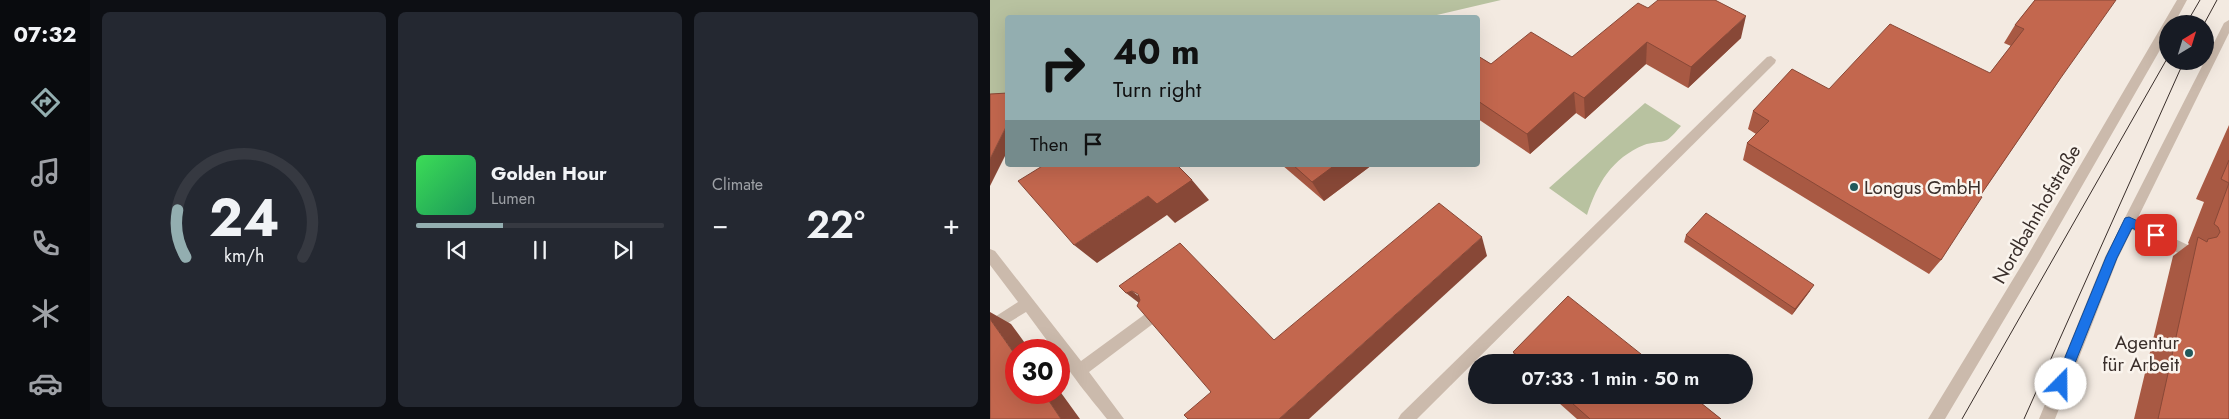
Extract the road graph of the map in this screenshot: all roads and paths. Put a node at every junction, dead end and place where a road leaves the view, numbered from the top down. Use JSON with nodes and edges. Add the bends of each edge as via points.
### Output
{"nodes":[{"id":1,"x":2182,"y":0,"type":"edge"},
{"id":2,"x":2174,"y":15,"type":"edge"},
{"id":3,"x":2229,"y":23,"type":"edge"},
{"id":4,"x":2159,"y":41,"type":"edge"},
{"id":5,"x":1771,"y":60,"type":"dead end"},
{"id":6,"x":2129,"y":222,"type":"junction"},
{"id":7,"x":2186,"y":250,"type":"dead end"},
{"id":8,"x":990,"y":255,"type":"edge"},
{"id":9,"x":1026,"y":304,"type":"junction"},
{"id":10,"x":1153,"y":316,"type":"edge"},
{"id":11,"x":990,"y":328,"type":"edge"},
{"id":12,"x":1078,"y":372,"type":"junction"},
{"id":13,"x":1116,"y":419,"type":"edge"},
{"id":14,"x":1406,"y":419,"type":"edge"},
{"id":15,"x":1936,"y":419,"type":"edge"},
{"id":16,"x":2047,"y":419,"type":"edge"}],
"edges":[{"from":1,"to":2,"type":"street","name":"Nordbahnhofstraße"},
{"from":3,"to":6,"type":"street"},
{"from":4,"to":15,"type":"street","name":"Nordbahnhofstraße"},
{"from":5,"to":14,"type":"street"},
{"from":6,"to":7,"type":"street"},
{"from":6,"to":16,"type":"street"},
{"from":8,"to":9,"type":"street"},
{"from":9,"to":11,"type":"street"},
{"from":9,"to":12,"type":"street"},
{"from":10,"to":12,"type":"street"},
{"from":12,"to":13,"type":"street"}]}
